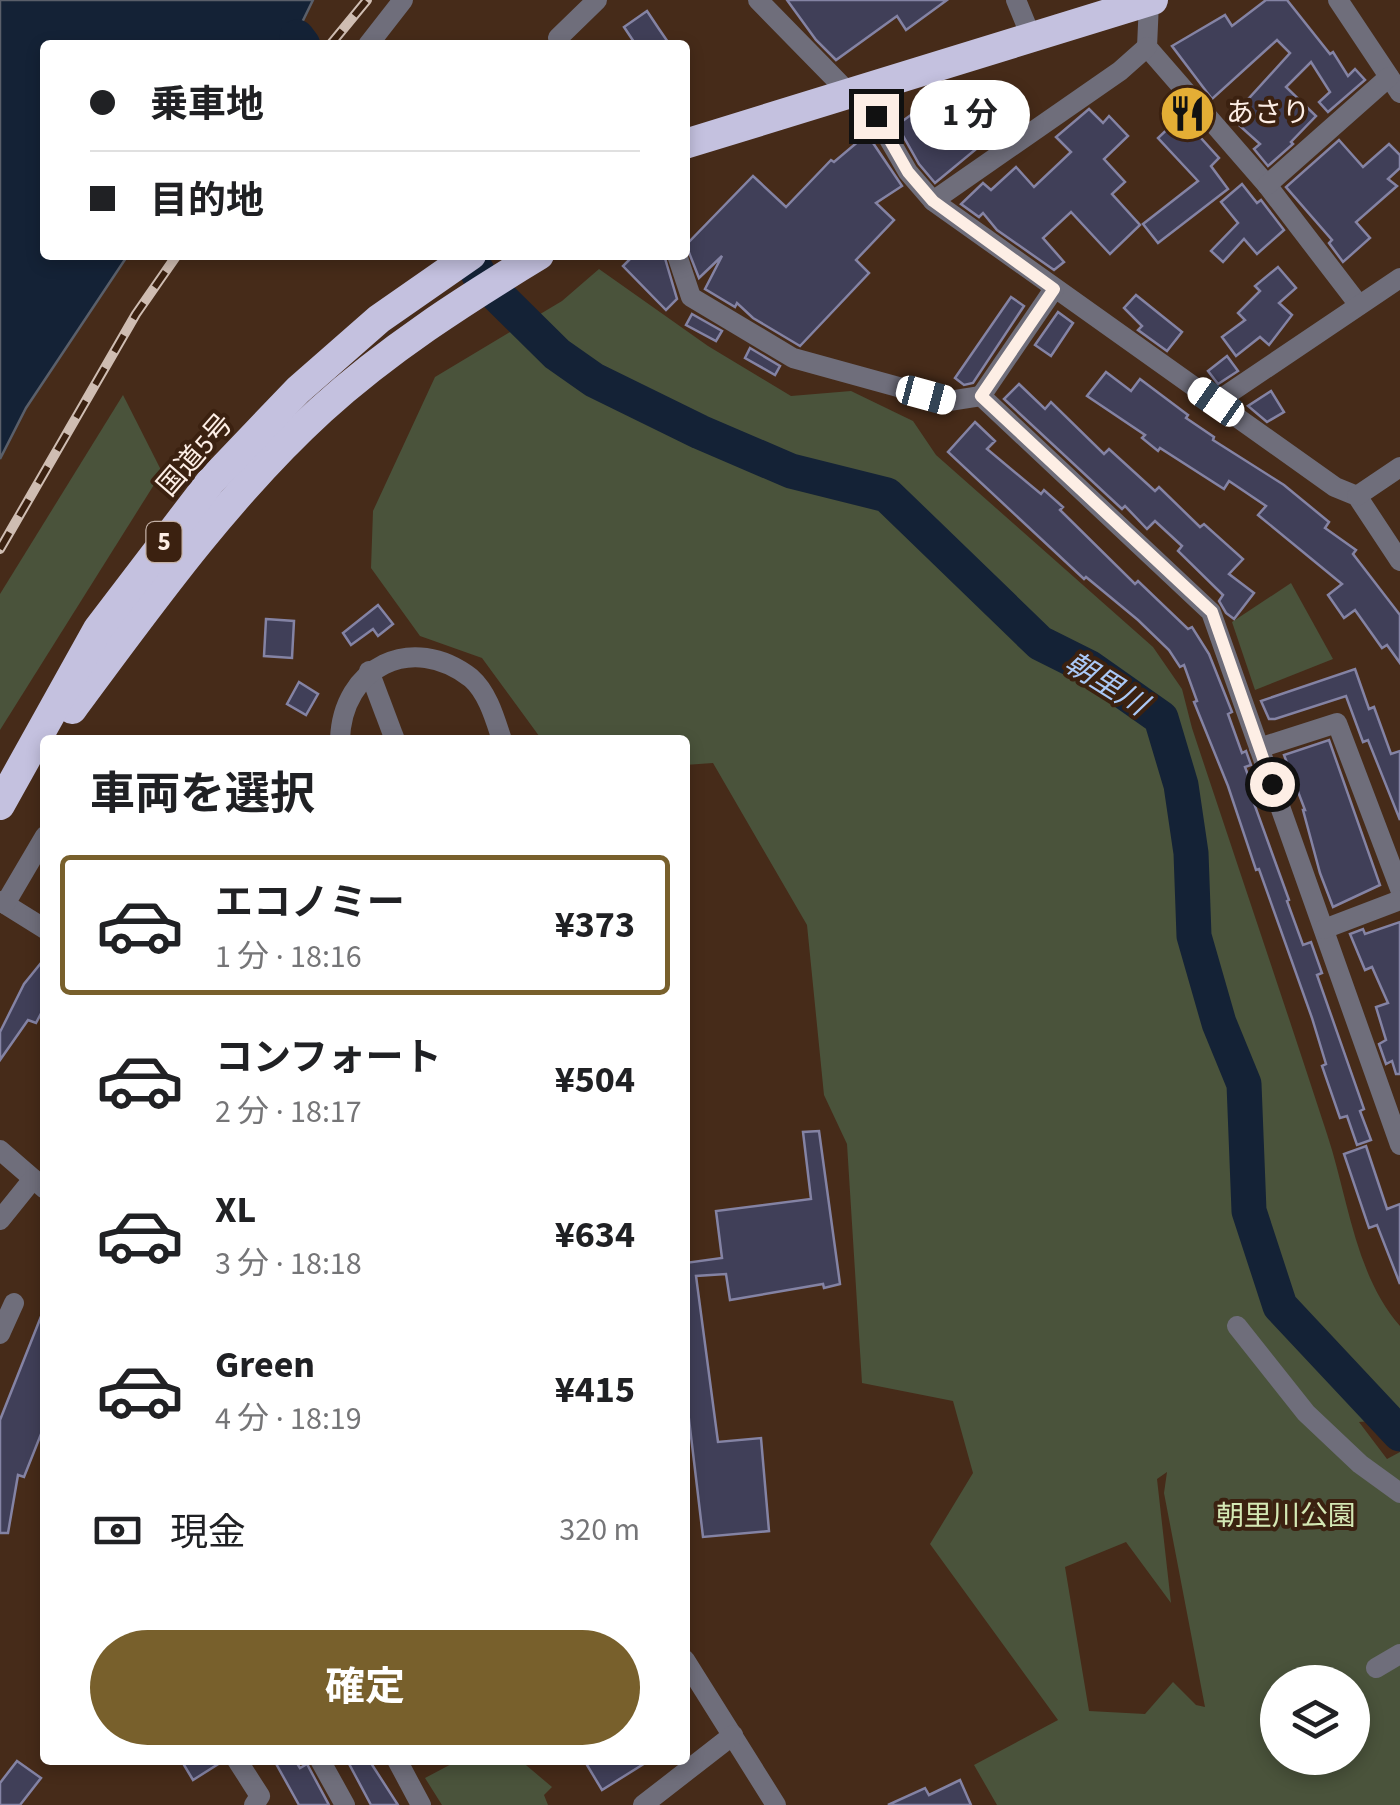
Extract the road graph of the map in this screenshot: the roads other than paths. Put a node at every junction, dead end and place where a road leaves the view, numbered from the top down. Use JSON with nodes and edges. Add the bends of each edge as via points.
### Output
{"nodes":[{"id":1,"x":402,"y":0,"type":"edge"},
{"id":2,"x":596,"y":0,"type":"edge"},
{"id":3,"x":758,"y":0,"type":"edge"},
{"id":4,"x":1016,"y":0,"type":"edge"},
{"id":5,"x":1338,"y":0,"type":"edge"},
{"id":6,"x":1151,"y":1,"type":"edge"},
{"id":7,"x":1032,"y":38,"type":"junction"},
{"id":8,"x":372,"y":40,"type":"edge"},
{"id":9,"x":559,"y":40,"type":"edge"},
{"id":10,"x":1147,"y":47,"type":"junction"},
{"id":11,"x":1394,"y":85,"type":"edge"},
{"id":12,"x":854,"y":90,"type":"junction"},
{"id":13,"x":760,"y":120,"type":"junction"},
{"id":14,"x":690,"y":142,"type":"edge"},
{"id":15,"x":690,"y":163,"type":"edge"},
{"id":16,"x":1268,"y":185,"type":"junction"},
{"id":17,"x":933,"y":201,"type":"junction"},
{"id":18,"x":463,"y":260,"type":"edge"},
{"id":19,"x":531,"y":260,"type":"edge"},
{"id":20,"x":679,"y":260,"type":"edge"},
{"id":21,"x":1400,"y":278,"type":"edge"},
{"id":22,"x":1054,"y":289,"type":"junction"},
{"id":23,"x":1359,"y":305,"type":"junction"},
{"id":24,"x":981,"y":396,"type":"junction"},
{"id":25,"x":310,"y":400,"type":"junction"},
{"id":26,"x":1216,"y":402,"type":"junction"},
{"id":27,"x":1400,"y":468,"type":"edge"},
{"id":28,"x":1357,"y":496,"type":"junction"},
{"id":29,"x":1400,"y":562,"type":"edge"},
{"id":30,"x":369,"y":671,"type":"junction"},
{"id":31,"x":52,"y":735,"type":"edge"},
{"id":32,"x":340,"y":735,"type":"edge"},
{"id":33,"x":393,"y":735,"type":"edge"},
{"id":34,"x":500,"y":735,"type":"edge"},
{"id":35,"x":1260,"y":748,"type":"junction"},
{"id":36,"x":40,"y":751,"type":"edge"},
{"id":37,"x":0,"y":805,"type":"edge"},
{"id":38,"x":40,"y":844,"type":"edge"},
{"id":39,"x":1400,"y":889,"type":"edge"},
{"id":40,"x":1400,"y":900,"type":"edge"},
{"id":41,"x":2,"y":903,"type":"edge"},
{"id":42,"x":40,"y":925,"type":"edge"},
{"id":43,"x":1324,"y":929,"type":"junction"},
{"id":44,"x":1400,"y":1145,"type":"edge"},
{"id":45,"x":0,"y":1150,"type":"edge"},
{"id":46,"x":39,"y":1184,"type":"edge"},
{"id":47,"x":0,"y":1220,"type":"edge"},
{"id":48,"x":14,"y":1303,"type":"dead end"},
{"id":49,"x":1237,"y":1326,"type":"dead end"},
{"id":50,"x":0,"y":1334,"type":"edge"},
{"id":51,"x":1400,"y":1493,"type":"edge"},
{"id":52,"x":1400,"y":1654,"type":"edge"},
{"id":53,"x":690,"y":1668,"type":"edge"},
{"id":54,"x":1376,"y":1668,"type":"dead end"},
{"id":55,"x":733,"y":1735,"type":"junction"},
{"id":56,"x":240,"y":1765,"type":"edge"},
{"id":57,"x":323,"y":1765,"type":"edge"},
{"id":58,"x":400,"y":1765,"type":"edge"},
{"id":59,"x":260,"y":1802,"type":"edge"},
{"id":60,"x":345,"y":1805,"type":"edge"},
{"id":61,"x":421,"y":1805,"type":"edge"},
{"id":62,"x":643,"y":1805,"type":"edge"},
{"id":63,"x":776,"y":1805,"type":"edge"}],
"edges":[{"from":1,"to":8,"type":"street"},
{"from":2,"to":9,"type":"street"},
{"from":3,"to":12,"type":"street"},
{"from":4,"to":7,"type":"street"},
{"from":5,"to":11,"type":"street"},
{"from":6,"to":7,"type":"highway"},
{"from":6,"to":10,"type":"street"},
{"from":7,"to":12,"type":"highway"},
{"from":10,"to":16,"type":"street"},
{"from":10,"to":17,"type":"street"},
{"from":11,"to":16,"type":"street"},
{"from":12,"to":13,"type":"highway"},
{"from":12,"to":17,"type":"street"},
{"from":13,"to":14,"type":"highway"},
{"from":13,"to":15,"type":"highway"},
{"from":16,"to":23,"type":"street"},
{"from":17,"to":22,"type":"street"},
{"from":18,"to":25,"type":"highway","name":"国道5号","number":"5","via":[[379,318]]},
{"from":19,"to":25,"type":"highway","name":"国道5号","number":"5"},
{"from":20,"to":24,"type":"street","via":[[692,296],[793,358],[949,401]]},
{"from":21,"to":23,"type":"street"},
{"from":22,"to":24,"type":"street"},
{"from":22,"to":26,"type":"street"},
{"from":23,"to":26,"type":"street"},
{"from":24,"to":35,"type":"street","via":[[1212,612]]},
{"from":25,"to":31,"type":"highway","name":"国道5号","number":"5"},
{"from":25,"to":37,"type":"highway","name":"国道5号","number":"5","via":[[210,482],[98,628]]},
{"from":26,"to":28,"type":"street","via":[[1335,488]]},
{"from":27,"to":28,"type":"street"},
{"from":28,"to":29,"type":"street"},
{"from":30,"to":32,"type":"street","via":[[347,699]]},
{"from":30,"to":33,"type":"street"},
{"from":30,"to":34,"type":"street","via":[[408,656],[438,662],[470,678],[484,694]]},
{"from":35,"to":39,"type":"street","via":[[1337,723]]},
{"from":35,"to":43,"type":"street"},
{"from":36,"to":37,"type":"highway","name":"国道5号","number":"5"},
{"from":38,"to":41,"type":"street"},
{"from":40,"to":43,"type":"street"},
{"from":41,"to":42,"type":"street"},
{"from":43,"to":44,"type":"street"},
{"from":45,"to":46,"type":"street"},
{"from":46,"to":47,"type":"street"},
{"from":48,"to":50,"type":"street"},
{"from":49,"to":51,"type":"street","via":[[1306,1413]]},
{"from":52,"to":54,"type":"street"},
{"from":53,"to":55,"type":"street"},
{"from":55,"to":62,"type":"street"},
{"from":55,"to":63,"type":"street"},
{"from":56,"to":59,"type":"street"},
{"from":57,"to":60,"type":"street"},
{"from":58,"to":61,"type":"street"}]}
